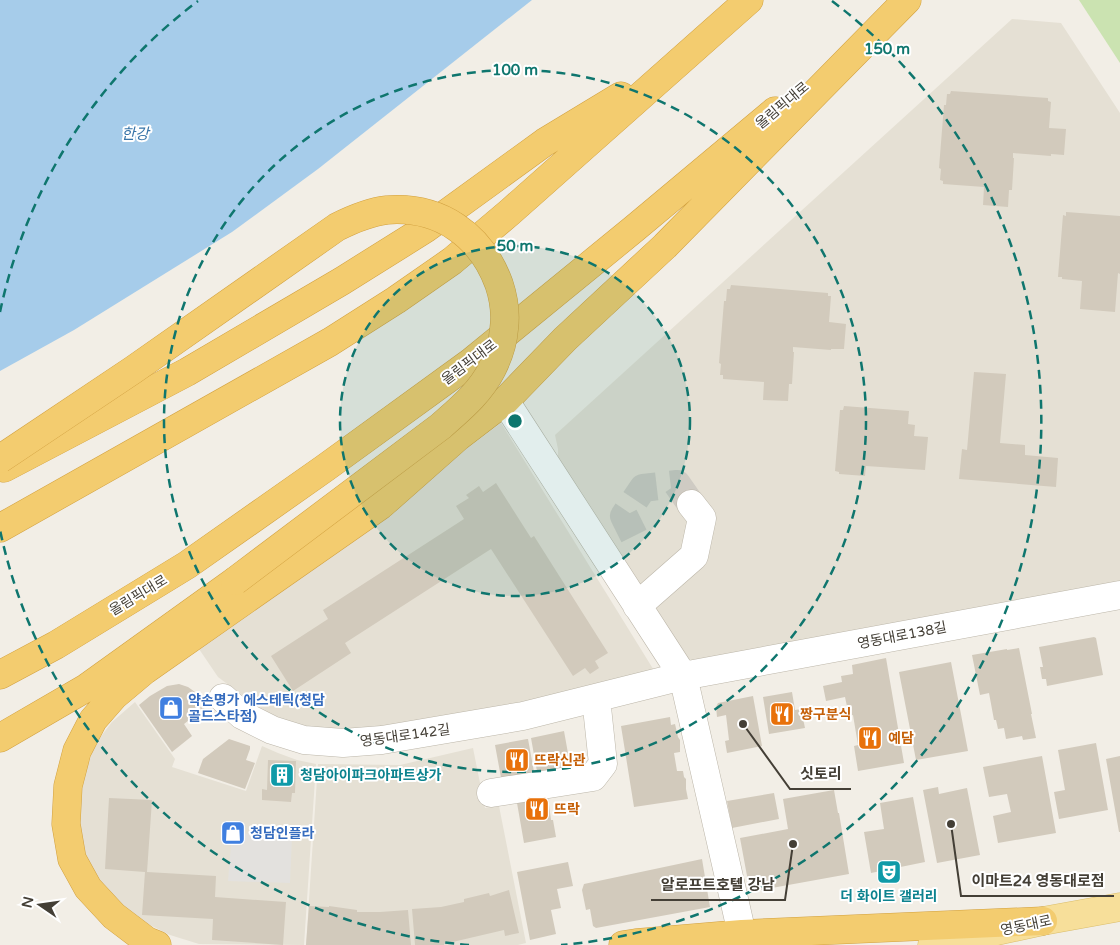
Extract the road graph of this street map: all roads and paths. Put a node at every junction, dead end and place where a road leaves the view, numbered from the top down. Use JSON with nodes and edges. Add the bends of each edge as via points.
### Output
{"nodes":[{"id":1,"x":749,"y":0,"type":"edge"},
{"id":2,"x":902,"y":0,"type":"edge"},
{"id":3,"x":906,"y":0,"type":"edge"},
{"id":4,"x":681,"y":60,"type":"junction"},
{"id":5,"x":505,"y":401,"type":"junction"},
{"id":6,"x":0,"y":459,"type":"edge"},
{"id":7,"x":0,"y":470,"type":"edge"},
{"id":8,"x":691,"y":504,"type":"tunnel mouth"},
{"id":9,"x":0,"y":528,"type":"edge"},
{"id":10,"x":1120,"y":595,"type":"edge"},
{"id":11,"x":637,"y":606,"type":"junction"},
{"id":12,"x":145,"y":670,"type":"junction"},
{"id":13,"x":0,"y":675,"type":"edge"},
{"id":14,"x":683,"y":676,"type":"junction"},
{"id":15,"x":223,"y":698,"type":"dead end"},
{"id":16,"x":596,"y":698,"type":"junction"},
{"id":17,"x":0,"y":738,"type":"edge"},
{"id":18,"x":0,"y":744,"type":"edge"},
{"id":19,"x":491,"y":793,"type":"dead end"},
{"id":20,"x":1120,"y":907,"type":"edge"},
{"id":21,"x":1043,"y":921,"type":"junction"},
{"id":22,"x":742,"y":934,"type":"junction"},
{"id":23,"x":157,"y":945,"type":"edge"},
{"id":24,"x":623,"y":945,"type":"edge"},
{"id":25,"x":932,"y":945,"type":"edge"}],
"edges":[{"from":1,"to":4,"type":"highway"},
{"from":2,"to":13,"type":"highway","name":"올림픽대로","via":[[833,62],[472,362],[187,566]]},
{"from":3,"to":5,"type":"highway","via":[[665,246]]},
{"from":4,"to":7,"type":"highway","via":[[545,142],[425,229],[342,282],[186,372]]},
{"from":4,"to":9,"type":"highway","via":[[452,261],[396,300],[322,347]]},
{"from":5,"to":11,"type":"street"},
{"from":5,"to":12,"type":"highway","via":[[458,437],[381,505]]},
{"from":6,"to":17,"type":"highway","bridge":true,"via":[[354,218],[386,210],[419,212],[437,217],[471,238],[494,272],[505,310],[500,349],[492,370],[464,406],[235,582],[86,688]]},
{"from":8,"to":11,"type":"street","via":[[702,518],[694,556]]},
{"from":10,"to":14,"type":"street","name":"영동대로138길"},
{"from":11,"to":14,"type":"street"},
{"from":12,"to":18,"type":"highway","via":[[31,735]]},
{"from":12,"to":23,"type":"highway","via":[[114,696],[93,720],[76,751],[68,786],[66,824],[72,859],[88,888],[114,916],[146,941]]},
{"from":14,"to":16,"type":"street","name":"영동대로142길"},
{"from":14,"to":22,"type":"street"},
{"from":15,"to":16,"type":"street","name":"영동대로142길","via":[[242,715],[272,730],[304,740],[343,743],[382,740],[523,716]]},
{"from":16,"to":19,"type":"street","via":[[603,764],[594,776]]},
{"from":20,"to":21,"type":"main road","name":"영동대로"},
{"from":21,"to":22,"type":"highway"},
{"from":21,"to":25,"type":"main road","name":"영동대로"},
{"from":22,"to":24,"type":"highway"}]}
